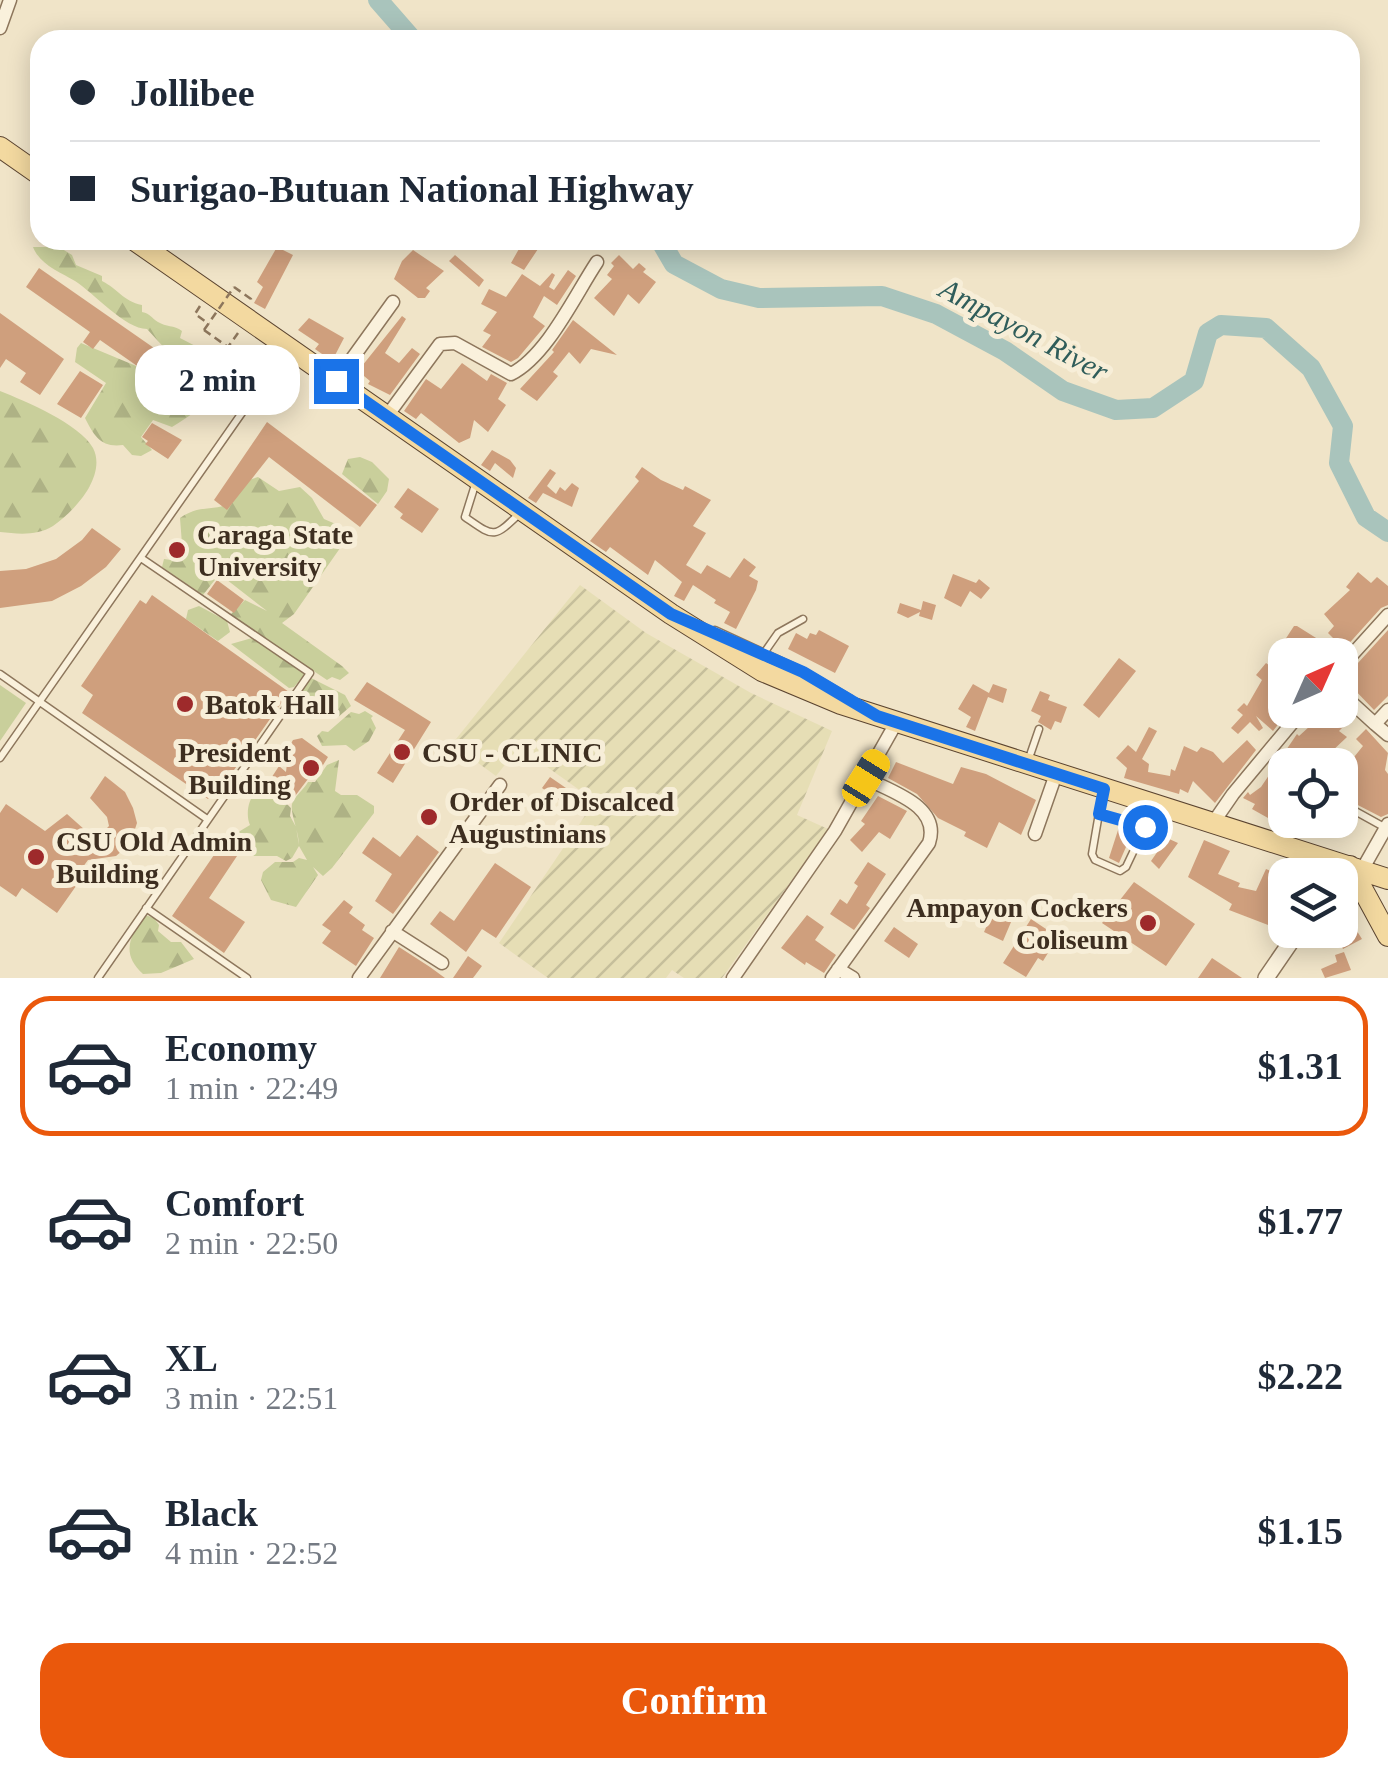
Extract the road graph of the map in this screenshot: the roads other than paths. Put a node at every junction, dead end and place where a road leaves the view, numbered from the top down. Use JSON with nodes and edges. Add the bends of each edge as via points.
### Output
{"nodes":[{"id":1,"x":10,"y":0,"type":"edge"},
{"id":2,"x":0,"y":28,"type":"edge"},
{"id":3,"x":0,"y":147,"type":"edge"},
{"id":4,"x":30,"y":168,"type":"edge"},
{"id":5,"x":151,"y":250,"type":"edge"},
{"id":6,"x":597,"y":262,"type":"dead end"},
{"id":7,"x":393,"y":302,"type":"dead end"},
{"id":8,"x":288,"y":348,"type":"junction"},
{"id":9,"x":336,"y":381,"type":"junction"},
{"id":10,"x":387,"y":416,"type":"junction"},
{"id":11,"x":477,"y":479,"type":"junction"},
{"id":12,"x":523,"y":510,"type":"junction"},
{"id":13,"x":140,"y":558,"type":"junction"},
{"id":14,"x":671,"y":614,"type":"junction"},
{"id":15,"x":1388,"y":615,"type":"edge"},
{"id":16,"x":803,"y":619,"type":"dead end"},
{"id":17,"x":1358,"y":648,"type":"edge"},
{"id":18,"x":764,"y":653,"type":"junction"},
{"id":19,"x":0,"y":674,"type":"edge"},
{"id":20,"x":39,"y":703,"type":"junction"},
{"id":21,"x":1358,"y":708,"type":"edge"},
{"id":22,"x":1388,"y":710,"type":"edge"},
{"id":23,"x":886,"y":720,"type":"junction"},
{"id":24,"x":1376,"y":724,"type":"junction"},
{"id":25,"x":1039,"y":728,"type":"dead end"},
{"id":26,"x":1288,"y":728,"type":"edge"},
{"id":27,"x":1388,"y":735,"type":"edge"},
{"id":28,"x":0,"y":758,"type":"edge"},
{"id":29,"x":1027,"y":765,"type":"junction"},
{"id":30,"x":1056,"y":774,"type":"junction"},
{"id":31,"x":866,"y":778,"type":"junction"},
{"id":32,"x":500,"y":785,"type":"dead end"},
{"id":33,"x":1104,"y":789,"type":"junction"},
{"id":34,"x":1155,"y":805,"type":"junction"},
{"id":35,"x":1358,"y":813,"type":"edge"},
{"id":36,"x":1099,"y":814,"type":"junction"},
{"id":37,"x":208,"y":819,"type":"junction"},
{"id":38,"x":1214,"y":823,"type":"junction"},
{"id":39,"x":1145,"y":827,"type":"junction"},
{"id":40,"x":1386,"y":829,"type":"edge"},
{"id":41,"x":1035,"y":834,"type":"dead end"},
{"id":42,"x":1316,"y":858,"type":"edge"},
{"id":43,"x":1358,"y":858,"type":"edge"},
{"id":44,"x":1358,"y":872,"type":"edge"},
{"id":45,"x":1388,"y":879,"type":"edge"},
{"id":46,"x":1358,"y":886,"type":"edge"},
{"id":47,"x":146,"y":908,"type":"junction"},
{"id":48,"x":392,"y":932,"type":"junction"},
{"id":49,"x":1388,"y":936,"type":"edge"},
{"id":50,"x":1287,"y":948,"type":"edge"},
{"id":51,"x":442,"y":963,"type":"dead end"},
{"id":52,"x":835,"y":974,"type":"edge"},
{"id":53,"x":98,"y":978,"type":"edge"},
{"id":54,"x":246,"y":978,"type":"edge"},
{"id":55,"x":359,"y":978,"type":"edge"},
{"id":56,"x":734,"y":978,"type":"edge"},
{"id":57,"x":853,"y":978,"type":"edge"},
{"id":58,"x":1266,"y":978,"type":"edge"}],
"edges":[{"from":1,"to":2,"type":"street"},
{"from":3,"to":4,"type":"main road"},
{"from":5,"to":8,"type":"main road","via":[[249,309]]},
{"from":6,"to":10,"type":"street","via":[[520,370],[511,374],[455,343],[440,344]]},
{"from":7,"to":9,"type":"street"},
{"from":8,"to":9,"type":"main road"},
{"from":8,"to":13,"type":"lane"},
{"from":9,"to":10,"type":"main road"},
{"from":10,"to":11,"type":"main road"},
{"from":11,"to":12,"type":"main road"},
{"from":11,"to":12,"type":"lane","via":[[465,517],[491,535]]},
{"from":12,"to":14,"type":"main road"},
{"from":13,"to":20,"type":"lane"},
{"from":13,"to":37,"type":"lane","via":[[310,673]]},
{"from":14,"to":18,"type":"lane"},
{"from":14,"to":23,"type":"main road","via":[[762,671]]},
{"from":15,"to":17,"type":"street"},
{"from":16,"to":18,"type":"lane","via":[[778,633]]},
{"from":18,"to":23,"type":"lane"},
{"from":19,"to":20,"type":"lane"},
{"from":20,"to":28,"type":"lane"},
{"from":20,"to":37,"type":"lane"},
{"from":21,"to":24,"type":"street"},
{"from":22,"to":24,"type":"street"},
{"from":23,"to":29,"type":"main road"},
{"from":23,"to":31,"type":"street"},
{"from":24,"to":27,"type":"street"},
{"from":25,"to":29,"type":"lane"},
{"from":26,"to":38,"type":"street"},
{"from":29,"to":30,"type":"main road"},
{"from":30,"to":33,"type":"main road"},
{"from":30,"to":41,"type":"street"},
{"from":31,"to":52,"type":"street","via":[[922,809],[933,830]]},
{"from":31,"to":56,"type":"street"},
{"from":32,"to":48,"type":"street"},
{"from":33,"to":34,"type":"main road"},
{"from":33,"to":36,"type":"lane"},
{"from":34,"to":38,"type":"main road"},
{"from":34,"to":39,"type":"lane"},
{"from":35,"to":40,"type":"lane"},
{"from":36,"to":39,"type":"lane"},
{"from":36,"to":39,"type":"lane","via":[[1092,854],[1120,871]]},
{"from":37,"to":47,"type":"lane"},
{"from":38,"to":42,"type":"main road"},
{"from":40,"to":43,"type":"street"},
{"from":44,"to":45,"type":"main road"},
{"from":46,"to":49,"type":"main road"},
{"from":47,"to":53,"type":"lane"},
{"from":47,"to":54,"type":"lane"},
{"from":48,"to":51,"type":"street"},
{"from":48,"to":55,"type":"street"},
{"from":50,"to":58,"type":"street"},
{"from":52,"to":57,"type":"street"}]}
